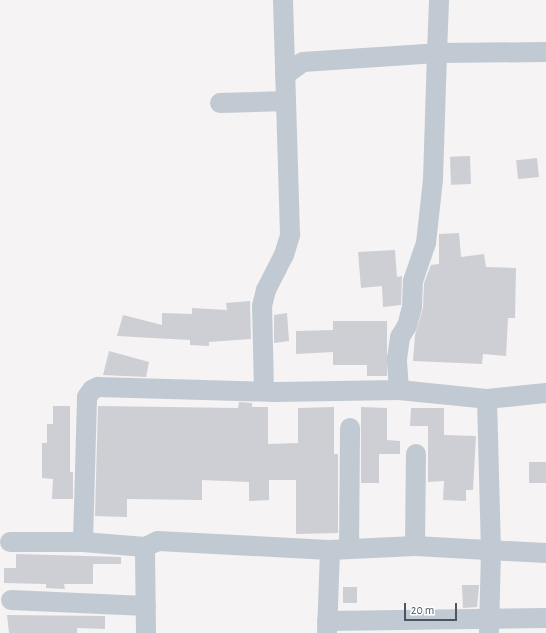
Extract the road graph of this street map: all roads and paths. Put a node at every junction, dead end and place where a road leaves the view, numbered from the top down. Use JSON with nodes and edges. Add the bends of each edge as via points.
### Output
{"nodes":[{"id":1,"x":283,"y":0,"type":"edge"},
{"id":2,"x":439,"y":0,"type":"edge"},
{"id":3,"x":546,"y":52,"type":"edge"},
{"id":4,"x":437,"y":53,"type":"junction"},
{"id":5,"x":286,"y":74,"type":"junction"},
{"id":6,"x":286,"y":101,"type":"junction"},
{"id":7,"x":220,"y":103,"type":"dead end"},
{"id":8,"x":399,"y":390,"type":"junction"},
{"id":9,"x":264,"y":391,"type":"junction"},
{"id":10,"x":546,"y":393,"type":"edge"},
{"id":11,"x":487,"y":399,"type":"junction"},
{"id":12,"x":350,"y":428,"type":"dead end"},
{"id":13,"x":416,"y":454,"type":"dead end"},
{"id":14,"x":10,"y":542,"type":"dead end"},
{"id":15,"x":83,"y":542,"type":"junction"},
{"id":16,"x":414,"y":546,"type":"junction"},
{"id":17,"x":146,"y":547,"type":"junction"},
{"id":18,"x":340,"y":549,"type":"junction"},
{"id":19,"x":491,"y":550,"type":"junction"},
{"id":20,"x":546,"y":553,"type":"edge"},
{"id":21,"x":11,"y":600,"type":"dead end"},
{"id":22,"x":146,"y":606,"type":"junction"},
{"id":23,"x":546,"y":618,"type":"edge"},
{"id":24,"x":489,"y":626,"type":"edge"},
{"id":25,"x":327,"y":627,"type":"edge"},
{"id":26,"x":146,"y":633,"type":"edge"}],
"edges":[{"from":1,"to":5,"type":"street"},
{"from":2,"to":4,"type":"street"},
{"from":3,"to":4,"type":"street"},
{"from":4,"to":5,"type":"street","via":[[303,62]]},
{"from":4,"to":8,"type":"street","via":[[433,180],[427,235],[413,281],[412,307],[407,326],[400,337],[397,359]]},
{"from":5,"to":6,"type":"street"},
{"from":6,"to":7,"type":"street"},
{"from":6,"to":9,"type":"street","via":[[290,234],[284,256],[266,290],[262,306]]},
{"from":8,"to":9,"type":"street"},
{"from":8,"to":11,"type":"street"},
{"from":9,"to":15,"type":"street","via":[[98,387],[92,390],[88,398]]},
{"from":10,"to":11,"type":"street"},
{"from":11,"to":19,"type":"street"},
{"from":12,"to":18,"type":"street"},
{"from":13,"to":16,"type":"street"},
{"from":14,"to":15,"type":"street"},
{"from":15,"to":17,"type":"street"},
{"from":16,"to":18,"type":"street"},
{"from":16,"to":19,"type":"street"},
{"from":17,"to":18,"type":"street","via":[[158,541]]},
{"from":17,"to":22,"type":"street"},
{"from":18,"to":25,"type":"street"},
{"from":19,"to":20,"type":"street"},
{"from":19,"to":24,"type":"street"},
{"from":21,"to":22,"type":"street"},
{"from":22,"to":26,"type":"street"},
{"from":23,"to":24,"type":"street"},
{"from":24,"to":25,"type":"street"}]}
